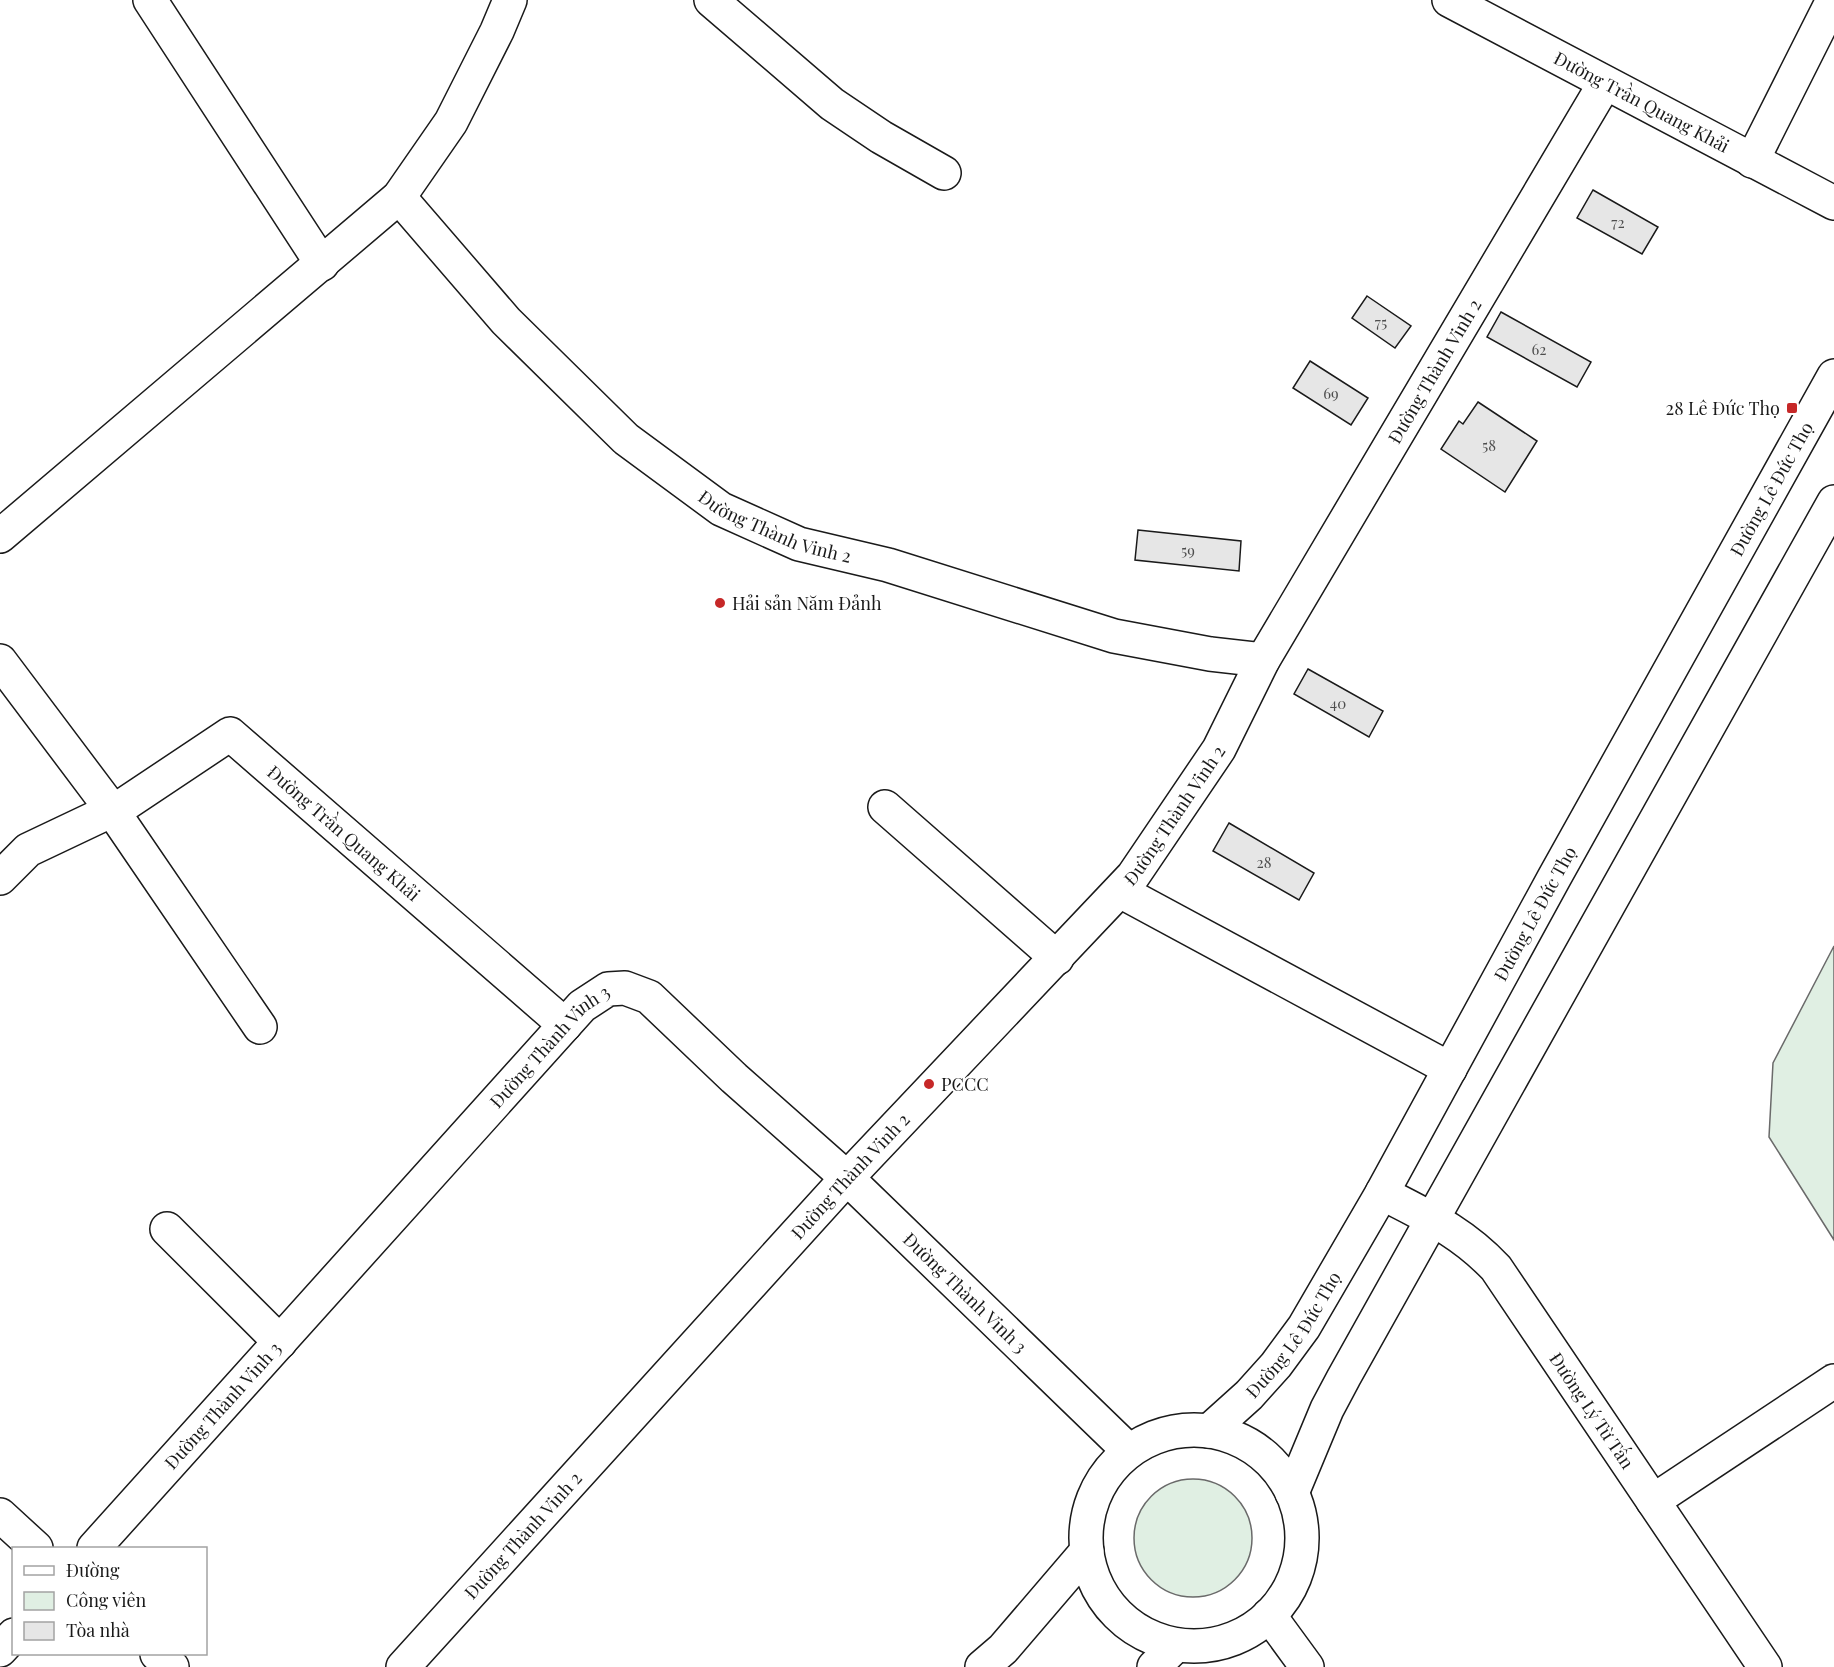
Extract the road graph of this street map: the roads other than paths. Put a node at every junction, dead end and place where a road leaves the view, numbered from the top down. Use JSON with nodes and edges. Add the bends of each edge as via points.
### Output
{"nodes":[{"id":1,"x":150,"y":0,"type":"edge"},
{"id":2,"x":510,"y":0,"type":"edge"},
{"id":3,"x":711,"y":0,"type":"edge"},
{"id":4,"x":1449,"y":0,"type":"edge"},
{"id":5,"x":1833,"y":0,"type":"edge"},
{"id":6,"x":1605,"y":83,"type":"junction"},
{"id":7,"x":1752,"y":161,"type":"junction"},
{"id":8,"x":944,"y":173,"type":"dead end"},
{"id":9,"x":399,"y":197,"type":"junction"},
{"id":10,"x":1834,"y":202,"type":"edge"},
{"id":11,"x":322,"y":264,"type":"junction"},
{"id":12,"x":1834,"y":376,"type":"edge"},
{"id":13,"x":1834,"y":502,"type":"edge"},
{"id":14,"x":0,"y":536,"type":"edge"},
{"id":15,"x":1263,"y":660,"type":"junction"},
{"id":16,"x":0,"y":661,"type":"edge"},
{"id":17,"x":885,"y":807,"type":"dead end"},
{"id":18,"x":112,"y":810,"type":"junction"},
{"id":19,"x":0,"y":878,"type":"edge"},
{"id":20,"x":1120,"y":891,"type":"junction"},
{"id":21,"x":1057,"y":958,"type":"junction"},
{"id":22,"x":565,"y":1025,"type":"junction"},
{"id":23,"x":260,"y":1027,"type":"dead end"},
{"id":24,"x":1450,"y":1069,"type":"junction"},
{"id":25,"x":847,"y":1178,"type":"junction"},
{"id":26,"x":1382,"y":1193,"type":"junction"},
{"id":27,"x":1433,"y":1220,"type":"junction"},
{"id":28,"x":166,"y":1229,"type":"dead end"},
{"id":29,"x":280,"y":1342,"type":"junction"},
{"id":30,"x":1834,"y":1381,"type":"edge"},
{"id":31,"x":1209,"y":1431,"type":"junction"},
{"id":32,"x":1129,"y":1451,"type":"junction"},
{"id":33,"x":1292,"y":1493,"type":"junction"},
{"id":34,"x":1653,"y":1501,"type":"junction"},
{"id":35,"x":0,"y":1515,"type":"edge"},
{"id":36,"x":35,"y":1547,"type":"edge"},
{"id":37,"x":95,"y":1547,"type":"edge"},
{"id":38,"x":1087,"y":1551,"type":"junction"},
{"id":39,"x":1269,"y":1615,"type":"junction"},
{"id":40,"x":12,"y":1637,"type":"edge"},
{"id":41,"x":0,"y":1650,"type":"edge"},
{"id":42,"x":159,"y":1655,"type":"edge"},
{"id":43,"x":1165,"y":1656,"type":"edge"},
{"id":44,"x":172,"y":1667,"type":"edge"},
{"id":45,"x":403,"y":1667,"type":"edge"},
{"id":46,"x":982,"y":1667,"type":"edge"},
{"id":47,"x":1307,"y":1667,"type":"edge"},
{"id":48,"x":1765,"y":1667,"type":"edge"}],
"edges":[{"from":1,"to":11,"type":"street"},
{"from":2,"to":9,"type":"street","via":[[451,122]]},
{"from":3,"to":8,"type":"street","via":[[832,104]]},
{"from":4,"to":6,"type":"street","name":"Đường Trần Quang Khải"},
{"from":5,"to":7,"type":"street"},
{"from":6,"to":7,"type":"street","name":"Đường Trần Quang Khải"},
{"from":6,"to":15,"type":"street","name":"Đường Thành Vinh 2"},
{"from":7,"to":10,"type":"street","name":"Đường Trần Quang Khải"},
{"from":9,"to":11,"type":"street"},
{"from":9,"to":15,"type":"street","name":"Đường Thành Vinh 2","via":[[506,321],[626,439],[721,509],[799,544],[888,565],[1114,636]]},
{"from":11,"to":14,"type":"street"},
{"from":12,"to":24,"type":"street","name":"Đường Lê Đức Thọ"},
{"from":13,"to":27,"type":"street"},
{"from":15,"to":20,"type":"street","name":"Đường Thành Vinh 2","via":[[1219,749]]},
{"from":16,"to":18,"type":"street"},
{"from":17,"to":21,"type":"street"},
{"from":18,"to":19,"type":"street","name":"Đường Trần Quang Khải","via":[[28,850]]},
{"from":18,"to":22,"type":"street","name":"Đường Trần Quang Khải","via":[[230,734]]},
{"from":18,"to":23,"type":"street"},
{"from":20,"to":21,"type":"street","name":"Đường Thành Vinh 2"},
{"from":20,"to":24,"type":"street"},
{"from":21,"to":25,"type":"street","name":"Đường Thành Vinh 2"},
{"from":22,"to":25,"type":"street","name":"Đường Thành Vinh 3","via":[[582,1006],[608,989],[625,988],[649,996]]},
{"from":22,"to":29,"type":"street","name":"Đường Thành Vinh 3"},
{"from":24,"to":26,"type":"street","name":"Đường Lê Đức Thọ"},
{"from":25,"to":32,"type":"street","name":"Đường Thành Vinh 3"},
{"from":25,"to":45,"type":"street","name":"Đường Thành Vinh 2"},
{"from":26,"to":27,"type":"street","name":"Đường Lý Từ Tấn"},
{"from":26,"to":31,"type":"street","name":"Đường Lê Đức Thọ","via":[[1304,1327],[1250,1395]]},
{"from":27,"to":33,"type":"street","via":[[1333,1398]]},
{"from":27,"to":34,"type":"street","name":"Đường Lý Từ Tấn","via":[[1460,1235],[1496,1268]]},
{"from":28,"to":29,"type":"street"},
{"from":29,"to":37,"type":"street","name":"Đường Thành Vinh 3"},
{"from":30,"to":34,"type":"street"},
{"from":31,"to":32,"type":"street","via":[[1181,1430],[1154,1437]]},
{"from":31,"to":33,"type":"street","via":[[1243,1441],[1272,1463]]},
{"from":32,"to":38,"type":"street","via":[[1109,1471],[1095,1495],[1087,1522]]},
{"from":33,"to":39,"type":"street","via":[[1301,1521],[1301,1550],[1294,1579]]},
{"from":34,"to":48,"type":"street","name":"Đường Lý Từ Tấn"},
{"from":35,"to":36,"type":"street"},
{"from":38,"to":43,"type":"street","via":[[1096,1584],[1116,1613]]},
{"from":38,"to":46,"type":"street"},
{"from":39,"to":43,"type":"street","via":[[1233,1639]]},
{"from":39,"to":47,"type":"street"},
{"from":40,"to":41,"type":"street"},
{"from":42,"to":44,"type":"street"}]}
